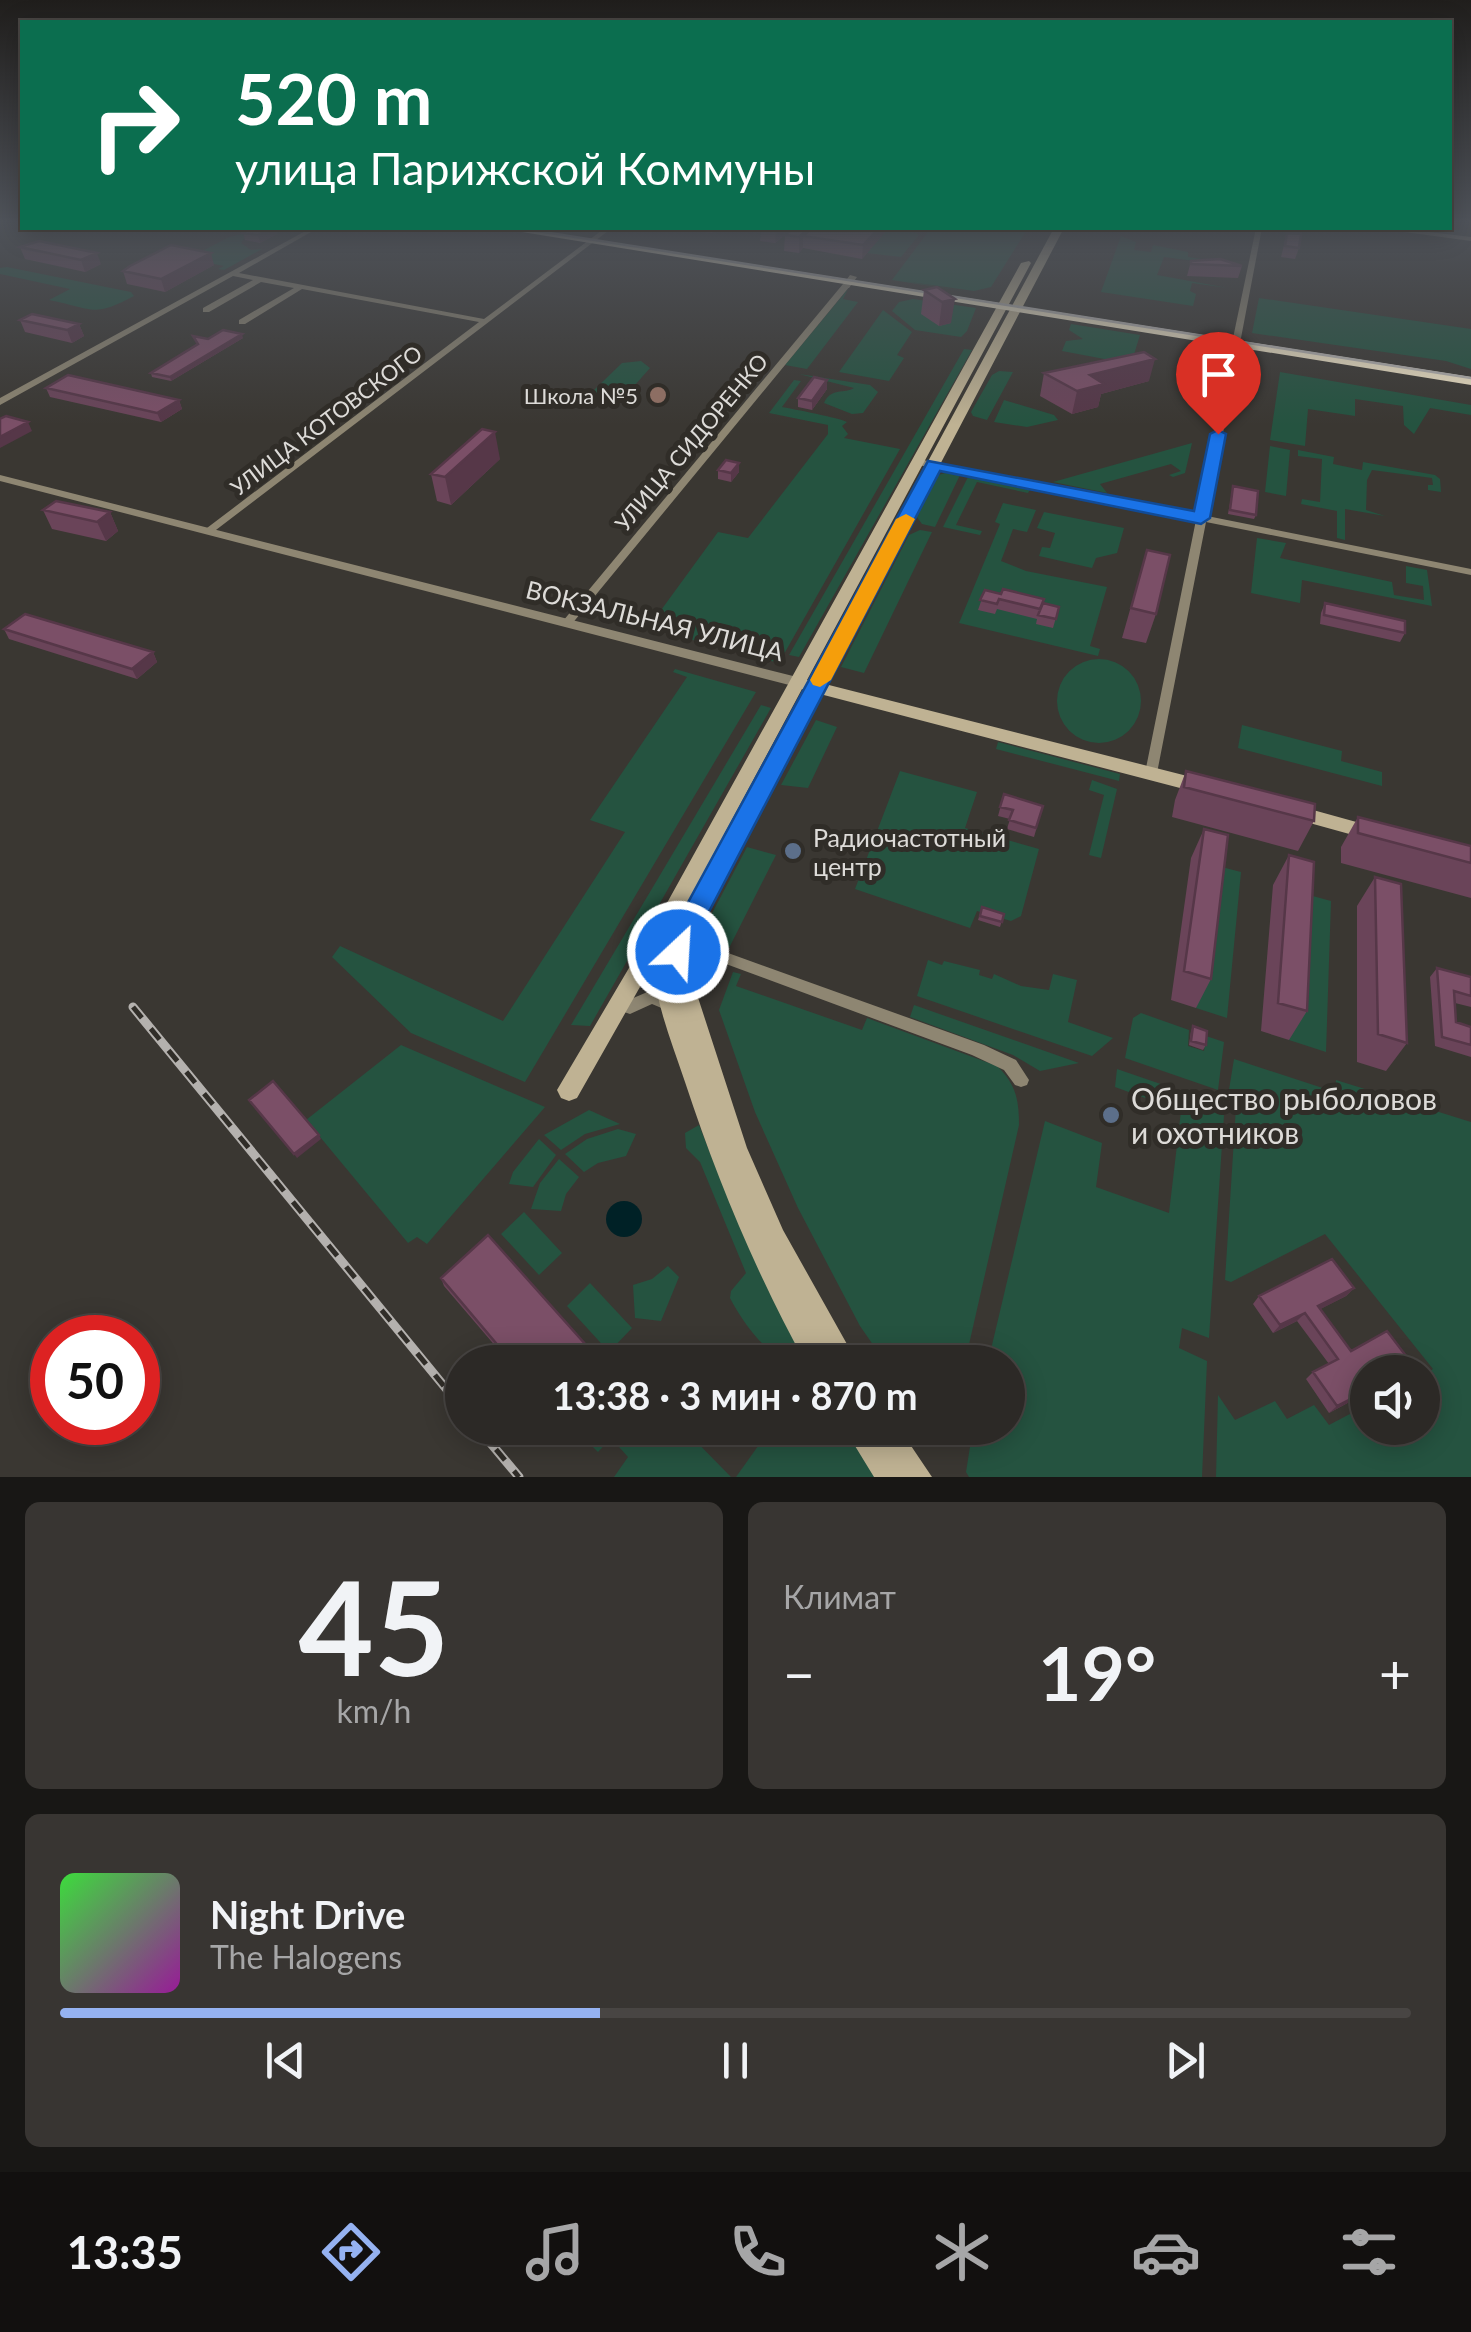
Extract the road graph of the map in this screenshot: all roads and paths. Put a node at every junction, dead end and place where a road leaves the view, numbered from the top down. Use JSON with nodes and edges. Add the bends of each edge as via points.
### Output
{"nodes":[{"id":1,"x":207,"y":288,"type":"edge"},
{"id":2,"x":244,"y":288,"type":"edge"},
{"id":3,"x":300,"y":288,"type":"edge"},
{"id":4,"x":307,"y":288,"type":"edge"},
{"id":5,"x":530,"y":288,"type":"edge"},
{"id":6,"x":844,"y":288,"type":"edge"},
{"id":7,"x":890,"y":288,"type":"edge"},
{"id":8,"x":1020,"y":288,"type":"edge"},
{"id":9,"x":1247,"y":288,"type":"edge"},
{"id":10,"x":1010,"y":305,"type":"junction"},
{"id":11,"x":206,"y":310,"type":"dead end"},
{"id":12,"x":242,"y":322,"type":"dead end"},
{"id":13,"x":485,"y":322,"type":"junction"},
{"id":14,"x":1237,"y":341,"type":"junction"},
{"id":15,"x":980,"y":364,"type":"junction"},
{"id":16,"x":1471,"y":378,"type":"edge"},
{"id":17,"x":0,"y":402,"type":"edge"},
{"id":18,"x":918,"y":462,"type":"junction"},
{"id":19,"x":934,"y":465,"type":"junction"},
{"id":20,"x":0,"y":478,"type":"edge"},
{"id":21,"x":1201,"y":518,"type":"junction"},
{"id":22,"x":208,"y":531,"type":"junction"},
{"id":23,"x":1471,"y":572,"type":"edge"},
{"id":24,"x":567,"y":624,"type":"junction"},
{"id":25,"x":806,"y":685,"type":"junction"},
{"id":26,"x":1151,"y":774,"type":"junction"},
{"id":27,"x":1214,"y":790,"type":"edge"},
{"id":28,"x":1269,"y":805,"type":"edge"},
{"id":29,"x":1397,"y":840,"type":"edge"},
{"id":30,"x":678,"y":915,"type":"junction"},
{"id":31,"x":712,"y":953,"type":"junction"},
{"id":32,"x":663,"y":963,"type":"junction"},
{"id":33,"x":627,"y":1001,"type":"junction"},
{"id":34,"x":679,"y":1003,"type":"junction"},
{"id":35,"x":1021,"y":1080,"type":"dead end"},
{"id":36,"x":575,"y":1092,"type":"dead end"},
{"id":37,"x":708,"y":1096,"type":"junction"},
{"id":38,"x":811,"y":1345,"type":"edge"},
{"id":39,"x":834,"y":1345,"type":"edge"},
{"id":40,"x":870,"y":1445,"type":"edge"},
{"id":41,"x":894,"y":1445,"type":"edge"},
{"id":42,"x":892,"y":1477,"type":"edge"},
{"id":43,"x":917,"y":1477,"type":"edge"}],
"edges":[{"from":1,"to":17,"type":"street"},
{"from":2,"to":11,"type":"street"},
{"from":3,"to":12,"type":"street"},
{"from":4,"to":13,"type":"street"},
{"from":5,"to":13,"type":"street","name":"УЛИЦА КОТОВСКОГО"},
{"from":6,"to":24,"type":"street","name":"УЛИЦА СИДОРЕНКО"},
{"from":7,"to":10,"type":"highway"},
{"from":8,"to":10,"type":"main road"},
{"from":9,"to":14,"type":"street"},
{"from":10,"to":14,"type":"highway"},
{"from":10,"to":15,"type":"main road"},
{"from":13,"to":22,"type":"street","name":"УЛИЦА КОТОВСКОГО"},
{"from":14,"to":16,"type":"highway"},
{"from":14,"to":21,"type":"street"},
{"from":15,"to":18,"type":"main road"},
{"from":15,"to":19,"type":"main road"},
{"from":18,"to":19,"type":"street"},
{"from":18,"to":25,"type":"main road"},
{"from":19,"to":21,"type":"street"},
{"from":19,"to":25,"type":"main road"},
{"from":20,"to":22,"type":"street","name":"ВОКЗАЛЬНАЯ УЛИЦА"},
{"from":21,"to":23,"type":"street"},
{"from":21,"to":26,"type":"street"},
{"from":22,"to":24,"type":"street","name":"ВОКЗАЛЬНАЯ УЛИЦА"},
{"from":24,"to":25,"type":"street","name":"ВОКЗАЛЬНАЯ УЛИЦА"},
{"from":25,"to":26,"type":"main road","name":"ВОКЗАЛЬНАЯ УЛИЦА"},
{"from":25,"to":30,"type":"main road"},
{"from":26,"to":27,"type":"main road","name":"ВОКЗАЛЬНАЯ УЛИЦА"},
{"from":28,"to":29,"type":"main road"},
{"from":30,"to":31,"type":"street"},
{"from":30,"to":32,"type":"main road"},
{"from":30,"to":33,"type":"main road"},
{"from":31,"to":32,"type":"street"},
{"from":31,"to":35,"type":"street","via":[[978,1050],[1010,1065]]},
{"from":32,"to":33,"type":"main road"},
{"from":32,"to":34,"type":"main road"},
{"from":33,"to":34,"type":"street"},
{"from":33,"to":36,"type":"main road"},
{"from":34,"to":37,"type":"main road"},
{"from":37,"to":38,"type":"main road","via":[[741,1210]]},
{"from":37,"to":39,"type":"main road","via":[[762,1215]]},
{"from":40,"to":42,"type":"main road"},
{"from":41,"to":43,"type":"main road"}]}
